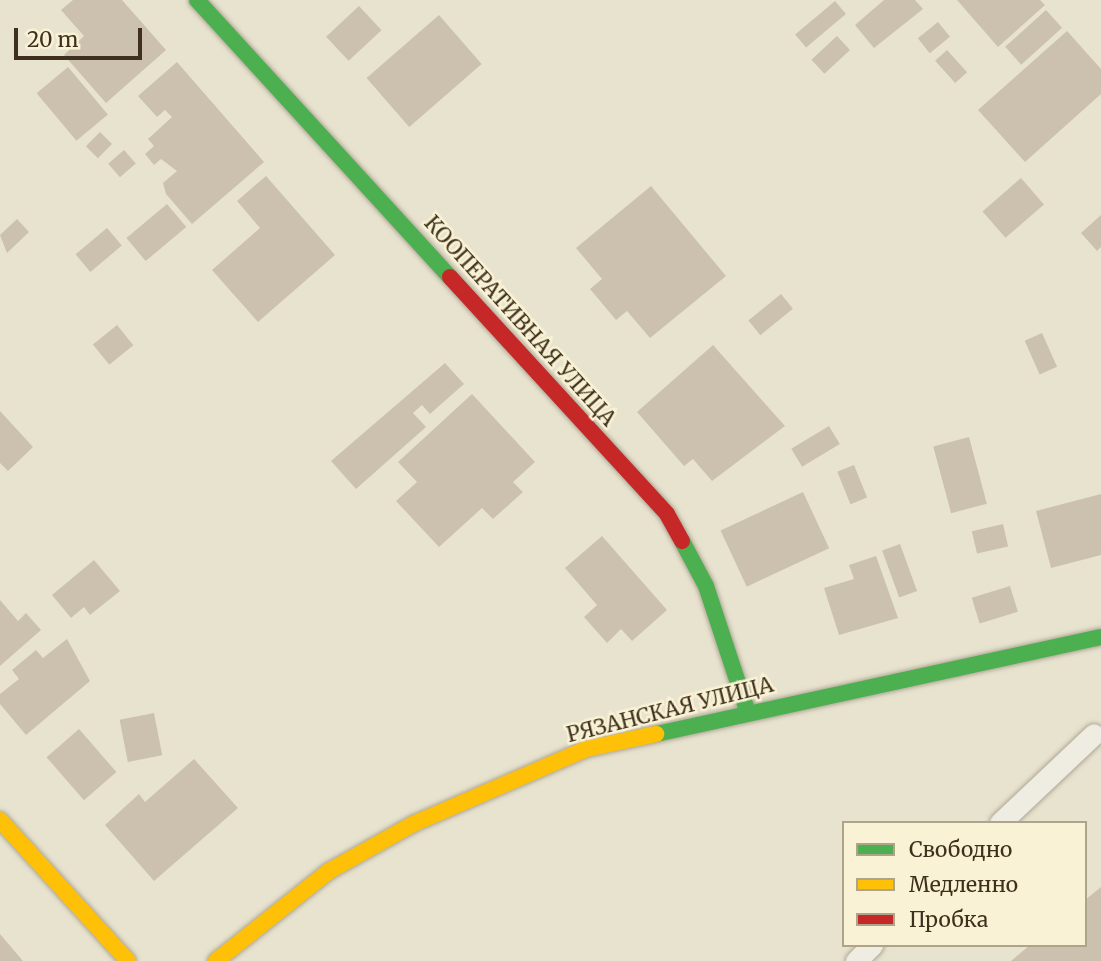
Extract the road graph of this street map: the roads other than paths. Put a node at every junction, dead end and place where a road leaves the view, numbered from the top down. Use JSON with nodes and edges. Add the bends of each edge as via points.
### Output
{"nodes":[{"id":1,"x":197,"y":0,"type":"edge"},
{"id":2,"x":1101,"y":637,"type":"edge"},
{"id":3,"x":747,"y":710,"type":"junction"},
{"id":4,"x":1094,"y":734,"type":"dead end"},
{"id":5,"x":0,"y":820,"type":"edge"},
{"id":6,"x":1002,"y":821,"type":"edge"},
{"id":7,"x":870,"y":947,"type":"edge"},
{"id":8,"x":128,"y":961,"type":"edge"},
{"id":9,"x":216,"y":961,"type":"edge"},
{"id":10,"x":856,"y":961,"type":"edge"}],
"edges":[{"from":1,"to":3,"type":"street","name":"КООПЕРАТИВНАЯ УЛИЦА","via":[[667,514],[706,586]]},
{"from":2,"to":3,"type":"street","name":"РЯЗАНСКАЯ УЛИЦА"},
{"from":3,"to":9,"type":"street","name":"РЯЗАНСКАЯ УЛИЦА","via":[[586,749],[413,824],[328,872]]},
{"from":4,"to":6,"type":"lane"},
{"from":5,"to":8,"type":"street"},
{"from":7,"to":10,"type":"lane"}]}
